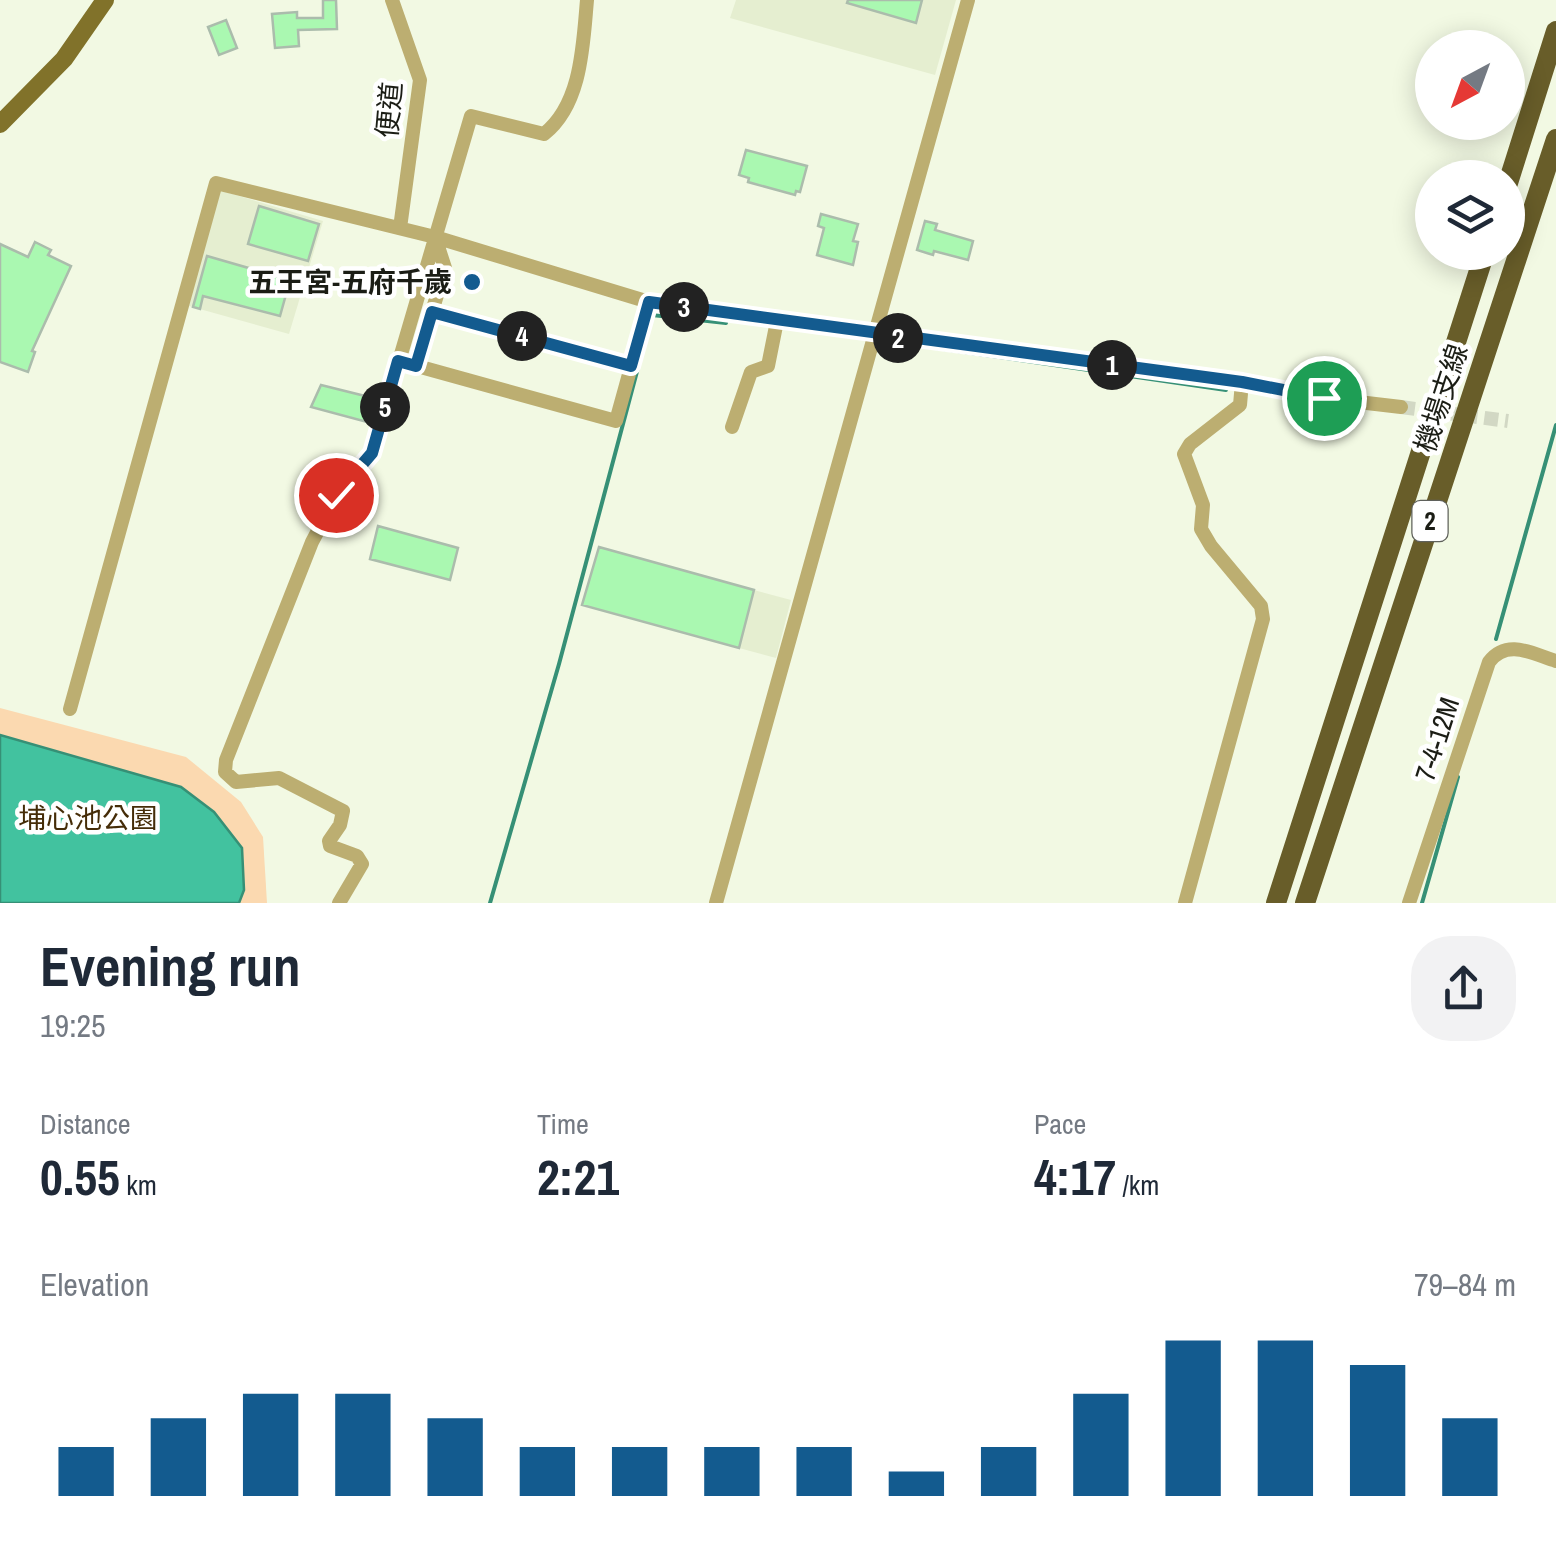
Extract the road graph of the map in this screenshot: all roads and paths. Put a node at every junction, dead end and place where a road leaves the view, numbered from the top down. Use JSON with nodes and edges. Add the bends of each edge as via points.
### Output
{"nodes":[{"id":1,"x":104,"y":0,"type":"edge"},
{"id":2,"x":392,"y":0,"type":"edge"},
{"id":3,"x":587,"y":0,"type":"edge"},
{"id":4,"x":968,"y":0,"type":"edge"},
{"id":5,"x":1556,"y":32,"type":"edge"},
{"id":6,"x":1,"y":117,"type":"edge"},
{"id":7,"x":1556,"y":139,"type":"edge"},
{"id":8,"x":1515,"y":160,"type":"edge"},
{"id":9,"x":400,"y":228,"type":"junction"},
{"id":10,"x":435,"y":237,"type":"junction"},
{"id":11,"x":1479,"y":270,"type":"edge"},
{"id":12,"x":649,"y":302,"type":"junction"},
{"id":13,"x":432,"y":312,"type":"junction"},
{"id":14,"x":777,"y":321,"type":"junction"},
{"id":15,"x":876,"y":335,"type":"junction"},
{"id":16,"x":398,"y":361,"type":"junction"},
{"id":17,"x":416,"y":366,"type":"junction"},
{"id":18,"x":631,"y":366,"type":"junction"},
{"id":19,"x":1242,"y":382,"type":"junction"},
{"id":20,"x":1401,"y":407,"type":"tunnel mouth"},
{"id":21,"x":732,"y":427,"type":"dead end"},
{"id":22,"x":1556,"y":661,"type":"edge"},
{"id":23,"x":70,"y":709,"type":"dead end"},
{"id":24,"x":339,"y":903,"type":"edge"},
{"id":25,"x":716,"y":903,"type":"edge"},
{"id":26,"x":1185,"y":903,"type":"edge"},
{"id":27,"x":1276,"y":903,"type":"edge"},
{"id":28,"x":1305,"y":903,"type":"edge"},
{"id":29,"x":1408,"y":903,"type":"edge"}],
"edges":[{"from":1,"to":6,"type":"main road","via":[[64,59]]},
{"from":2,"to":9,"type":"street","name":"便道","via":[[420,80]]},
{"from":3,"to":10,"type":"street","via":[[573,91],[556,125],[544,134],[471,116]]},
{"from":4,"to":15,"type":"street"},
{"from":5,"to":8,"type":"highway"},
{"from":7,"to":28,"type":"highway","name":"機場支線","number":"2"},
{"from":9,"to":10,"type":"street"},
{"from":9,"to":23,"type":"street","via":[[216,183]]},
{"from":10,"to":12,"type":"street"},
{"from":10,"to":13,"type":"street","via":[[446,268]]},
{"from":10,"to":16,"type":"street"},
{"from":11,"to":27,"type":"highway","name":"機場支線","number":"2"},
{"from":12,"to":14,"type":"street"},
{"from":12,"to":18,"type":"street"},
{"from":13,"to":17,"type":"street"},
{"from":13,"to":18,"type":"street"},
{"from":14,"to":15,"type":"street"},
{"from":14,"to":21,"type":"street","via":[[768,366],[750,372]]},
{"from":15,"to":19,"type":"street"},
{"from":15,"to":25,"type":"street"},
{"from":16,"to":17,"type":"street"},
{"from":16,"to":24,"type":"street","via":[[372,453],[336,495],[312,542],[226,760],[225,772],[236,782],[279,778],[343,811],[330,846],[362,864]]},
{"from":17,"to":18,"type":"street","via":[[616,421]]},
{"from":19,"to":20,"type":"street"},
{"from":19,"to":26,"type":"street","via":[[1240,405],[1184,454],[1203,504],[1201,529],[1262,606],[1263,620]]},
{"from":22,"to":29,"type":"street","name":"7-4-12M","via":[[1514,648],[1488,662]]}]}
